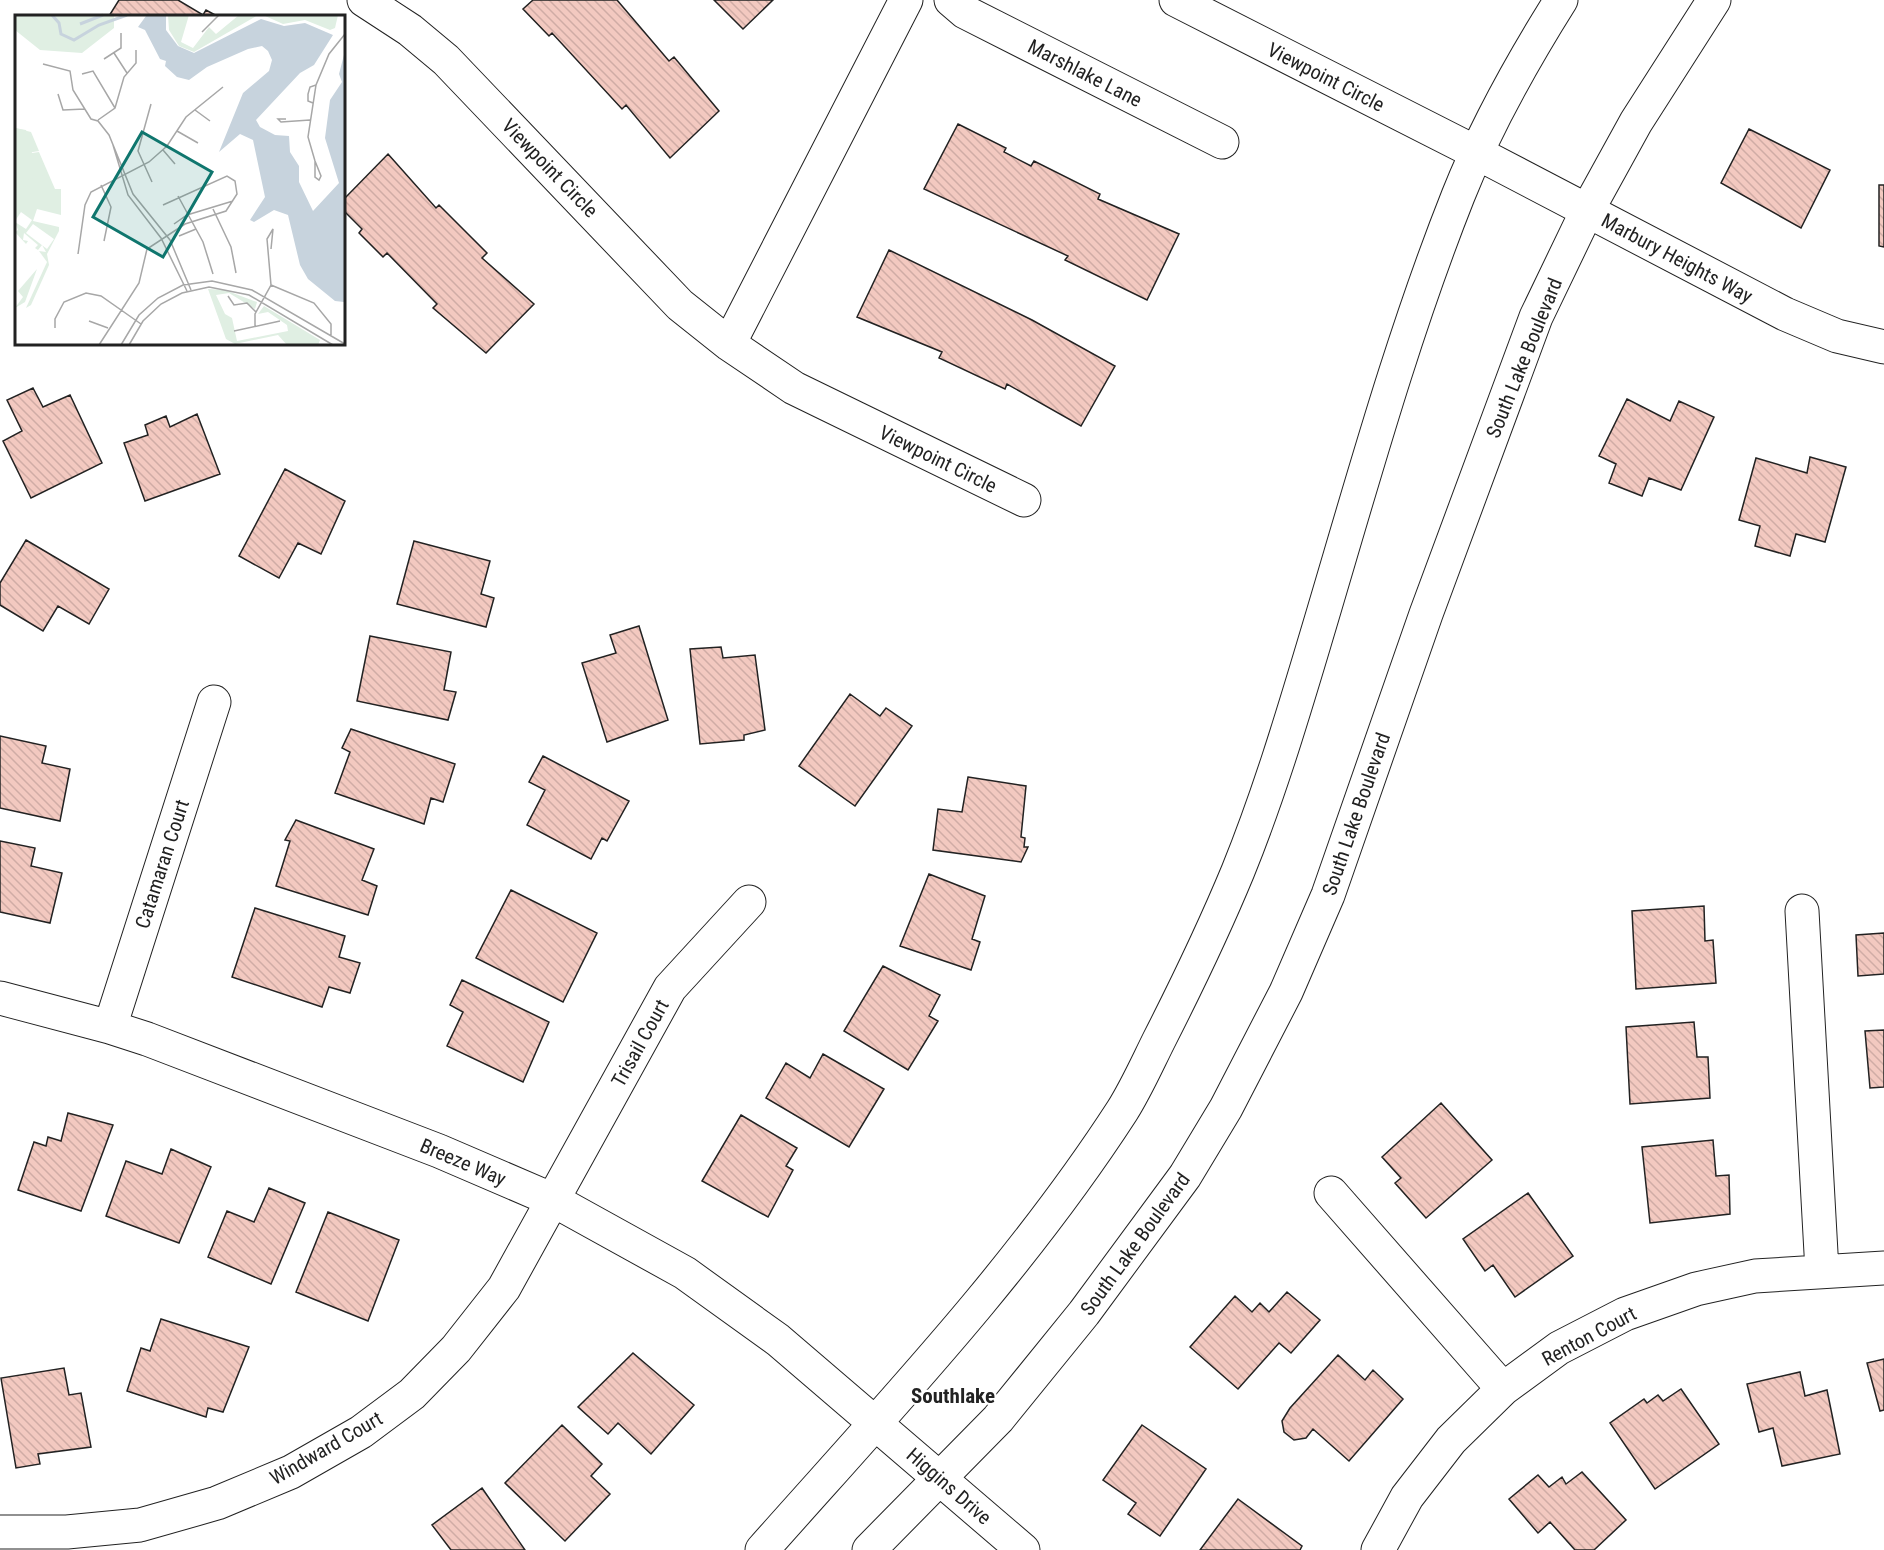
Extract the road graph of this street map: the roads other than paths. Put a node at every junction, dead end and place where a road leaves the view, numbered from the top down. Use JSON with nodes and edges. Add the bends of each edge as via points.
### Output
{"nodes":[{"id":1,"x":364,"y":0,"type":"edge"},
{"id":2,"x":906,"y":0,"type":"edge"},
{"id":3,"x":951,"y":0,"type":"edge"},
{"id":4,"x":1176,"y":0,"type":"edge"},
{"id":5,"x":1561,"y":0,"type":"edge"},
{"id":6,"x":1714,"y":0,"type":"edge"},
{"id":7,"x":1222,"y":142,"type":"dead end"},
{"id":8,"x":1477,"y":153,"type":"junction"},
{"id":9,"x":1587,"y":211,"type":"junction"},
{"id":10,"x":729,"y":344,"type":"junction"},
{"id":11,"x":1884,"y":347,"type":"edge"},
{"id":12,"x":1024,"y":500,"type":"dead end"},
{"id":13,"x":214,"y":702,"type":"dead end"},
{"id":14,"x":749,"y":902,"type":"dead end"},
{"id":15,"x":1802,"y":911,"type":"dead end"},
{"id":16,"x":0,"y":998,"type":"edge"},
{"id":17,"x":110,"y":1027,"type":"junction"},
{"id":18,"x":1331,"y":1193,"type":"dead end"},
{"id":19,"x":553,"y":1200,"type":"junction"},
{"id":20,"x":1884,"y":1268,"type":"edge"},
{"id":21,"x":1822,"y":1271,"type":"junction"},
{"id":22,"x":1503,"y":1389,"type":"junction"},
{"id":23,"x":876,"y":1422,"type":"junction"},
{"id":24,"x":939,"y":1478,"type":"junction"},
{"id":25,"x":0,"y":1532,"type":"edge"},
{"id":26,"x":762,"y":1550,"type":"edge"},
{"id":27,"x":869,"y":1550,"type":"edge"},
{"id":28,"x":1023,"y":1550,"type":"edge"},
{"id":29,"x":1378,"y":1550,"type":"edge"}],
"edges":[{"from":1,"to":10,"type":"street","name":"Viewpoint Circle","via":[[446,60],[680,305]]},
{"from":2,"to":10,"type":"street"},
{"from":3,"to":7,"type":"street","name":"Marshlake Lane","via":[[965,12]]},
{"from":4,"to":8,"type":"street","name":"Viewpoint Circle"},
{"from":5,"to":8,"type":"street","via":[[1526,56]]},
{"from":6,"to":9,"type":"street","name":"South Lake Boulevard","via":[[1636,122]]},
{"from":8,"to":9,"type":"street","name":"Marbury Heights Way"},
{"from":8,"to":23,"type":"street","via":[[1409,328],[1279,761],[1191,978],[1124,1107],[1069,1186],[991,1289]]},
{"from":9,"to":11,"type":"street","name":"Marbury Heights Way","via":[[1785,314],[1838,336]]},
{"from":9,"to":24,"type":"street","name":"South Lake Boulevard","via":[[1536,317],[1426,614],[1328,896],[1286,992],[1226,1108],[1185,1176],[1084,1313],[999,1419]]},
{"from":10,"to":12,"type":"street","name":"Viewpoint Circle","via":[[794,388]]},
{"from":13,"to":17,"type":"street","name":"Catamaran Court"},
{"from":14,"to":19,"type":"street","name":"Trisail Court","via":[[670,988]]},
{"from":15,"to":21,"type":"street"},
{"from":16,"to":17,"type":"street","name":"Breeze Way"},
{"from":17,"to":19,"type":"street","name":"Breeze Way","via":[[439,1151]]},
{"from":18,"to":22,"type":"street"},
{"from":19,"to":23,"type":"street","name":"Breeze Way","via":[[685,1273],[778,1340]]},
{"from":19,"to":25,"type":"street","name":"Windward Court","via":[[504,1288],[456,1349],[412,1394],[361,1432],[291,1472],[217,1503],[151,1522],[67,1532]]},
{"from":20,"to":21,"type":"street","name":"Renton Court"},
{"from":21,"to":22,"type":"street","name":"Renton Court","via":[[1755,1276],[1696,1289],[1625,1314],[1559,1348]]},
{"from":22,"to":29,"type":"street","name":"Renton Court","via":[[1443,1449],[1407,1497]]},
{"from":23,"to":24,"type":"street","name":"Higgins Drive"},
{"from":23,"to":26,"type":"street"},
{"from":24,"to":27,"type":"street","name":"South Lake Boulevard"},
{"from":24,"to":28,"type":"street","name":"Higgins Drive"}]}
